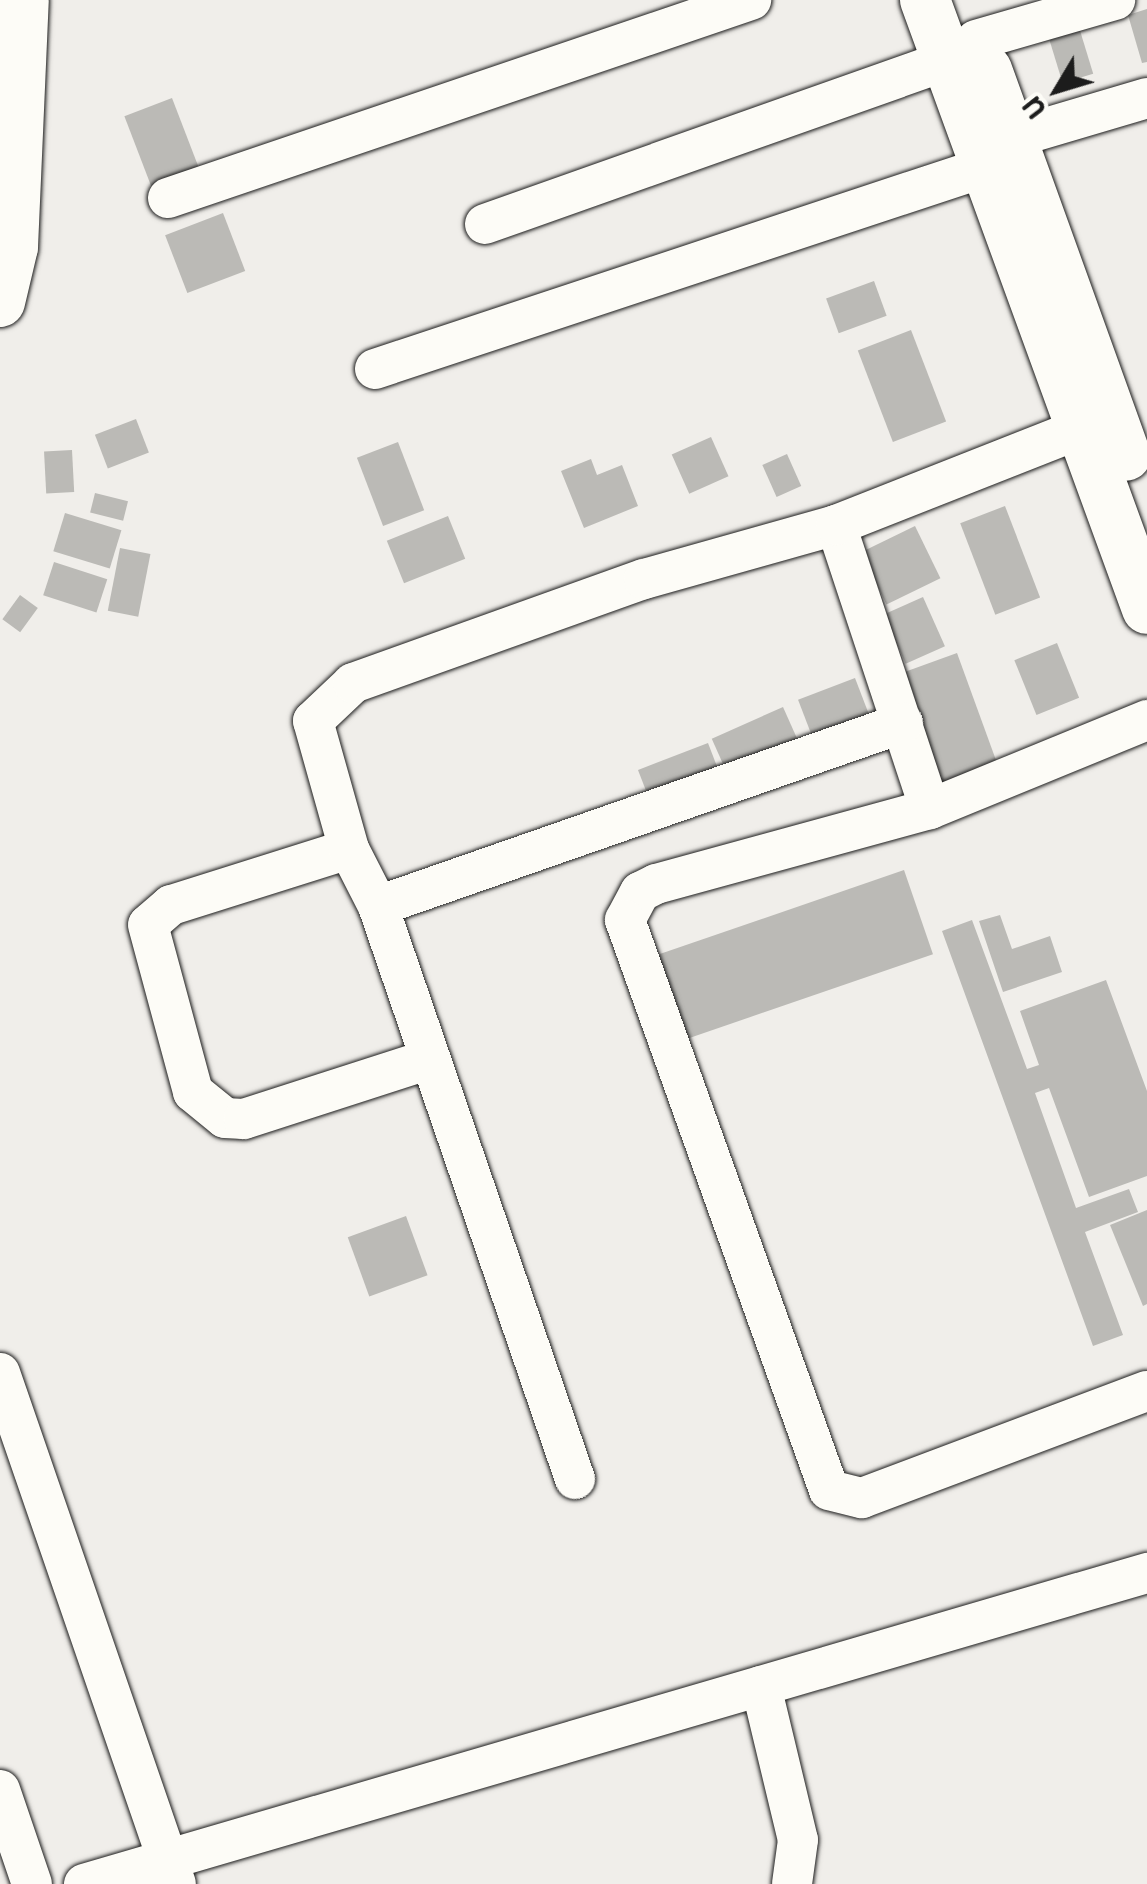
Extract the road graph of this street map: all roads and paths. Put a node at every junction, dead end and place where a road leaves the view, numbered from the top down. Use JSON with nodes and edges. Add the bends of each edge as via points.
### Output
{"nodes":[{"id":1,"x":24,"y":0,"type":"edge"},
{"id":2,"x":751,"y":0,"type":"edge"},
{"id":3,"x":924,"y":0,"type":"edge"},
{"id":4,"x":1114,"y":0,"type":"edge"},
{"id":5,"x":962,"y":33,"type":"edge"},
{"id":6,"x":1147,"y":98,"type":"edge"},
{"id":7,"x":999,"y":152,"type":"junction"},
{"id":8,"x":168,"y":198,"type":"dead end"},
{"id":9,"x":485,"y":224,"type":"dead end"},
{"id":10,"x":1050,"y":289,"type":"junction"},
{"id":11,"x":0,"y":302,"type":"edge"},
{"id":12,"x":375,"y":370,"type":"dead end"},
{"id":13,"x":1080,"y":429,"type":"junction"},
{"id":14,"x":1147,"y":519,"type":"edge"},
{"id":15,"x":836,"y":525,"type":"junction"},
{"id":16,"x":1147,"y":610,"type":"edge"},
{"id":17,"x":903,"y":723,"type":"junction"},
{"id":18,"x":1145,"y":730,"type":"edge"},
{"id":19,"x":930,"y":809,"type":"junction"},
{"id":20,"x":350,"y":850,"type":"junction"},
{"id":21,"x":378,"y":906,"type":"junction"},
{"id":22,"x":430,"y":1059,"type":"junction"},
{"id":23,"x":0,"y":1373,"type":"edge"},
{"id":24,"x":1147,"y":1391,"type":"edge"},
{"id":25,"x":575,"y":1479,"type":"dead end"},
{"id":26,"x":1147,"y":1573,"type":"edge"},
{"id":27,"x":761,"y":1686,"type":"junction"},
{"id":28,"x":0,"y":1790,"type":"edge"},
{"id":29,"x":173,"y":1873,"type":"edge"},
{"id":30,"x":32,"y":1884,"type":"edge"},
{"id":31,"x":84,"y":1884,"type":"edge"},
{"id":32,"x":792,"y":1884,"type":"edge"}],
"edges":[{"from":1,"to":11,"type":"main road","via":[[12,247]]},
{"from":2,"to":8,"type":"street"},
{"from":3,"to":5,"type":"main road"},
{"from":4,"to":5,"type":"street"},
{"from":5,"to":7,"type":"main road"},
{"from":5,"to":9,"type":"street"},
{"from":6,"to":7,"type":"street"},
{"from":7,"to":10,"type":"main road"},
{"from":7,"to":12,"type":"street"},
{"from":10,"to":13,"type":"main road"},
{"from":10,"to":14,"type":"main road"},
{"from":13,"to":15,"type":"street"},
{"from":13,"to":16,"type":"main road"},
{"from":15,"to":17,"type":"street"},
{"from":15,"to":20,"type":"street","via":[[644,579],[328,697],[315,734]]},
{"from":17,"to":19,"type":"street"},
{"from":17,"to":21,"type":"street"},
{"from":18,"to":19,"type":"street"},
{"from":19,"to":24,"type":"street","via":[[656,884],[640,892],[625,920],[828,1490],[862,1498]]},
{"from":20,"to":21,"type":"street"},
{"from":20,"to":22,"type":"street","via":[[170,905],[148,925],[193,1092],[225,1118],[244,1118]]},
{"from":21,"to":22,"type":"street"},
{"from":22,"to":25,"type":"street"},
{"from":23,"to":29,"type":"street"},
{"from":26,"to":27,"type":"street"},
{"from":27,"to":29,"type":"street"},
{"from":27,"to":32,"type":"street","via":[[795,1821]]},
{"from":28,"to":30,"type":"street"},
{"from":29,"to":31,"type":"street"}]}
